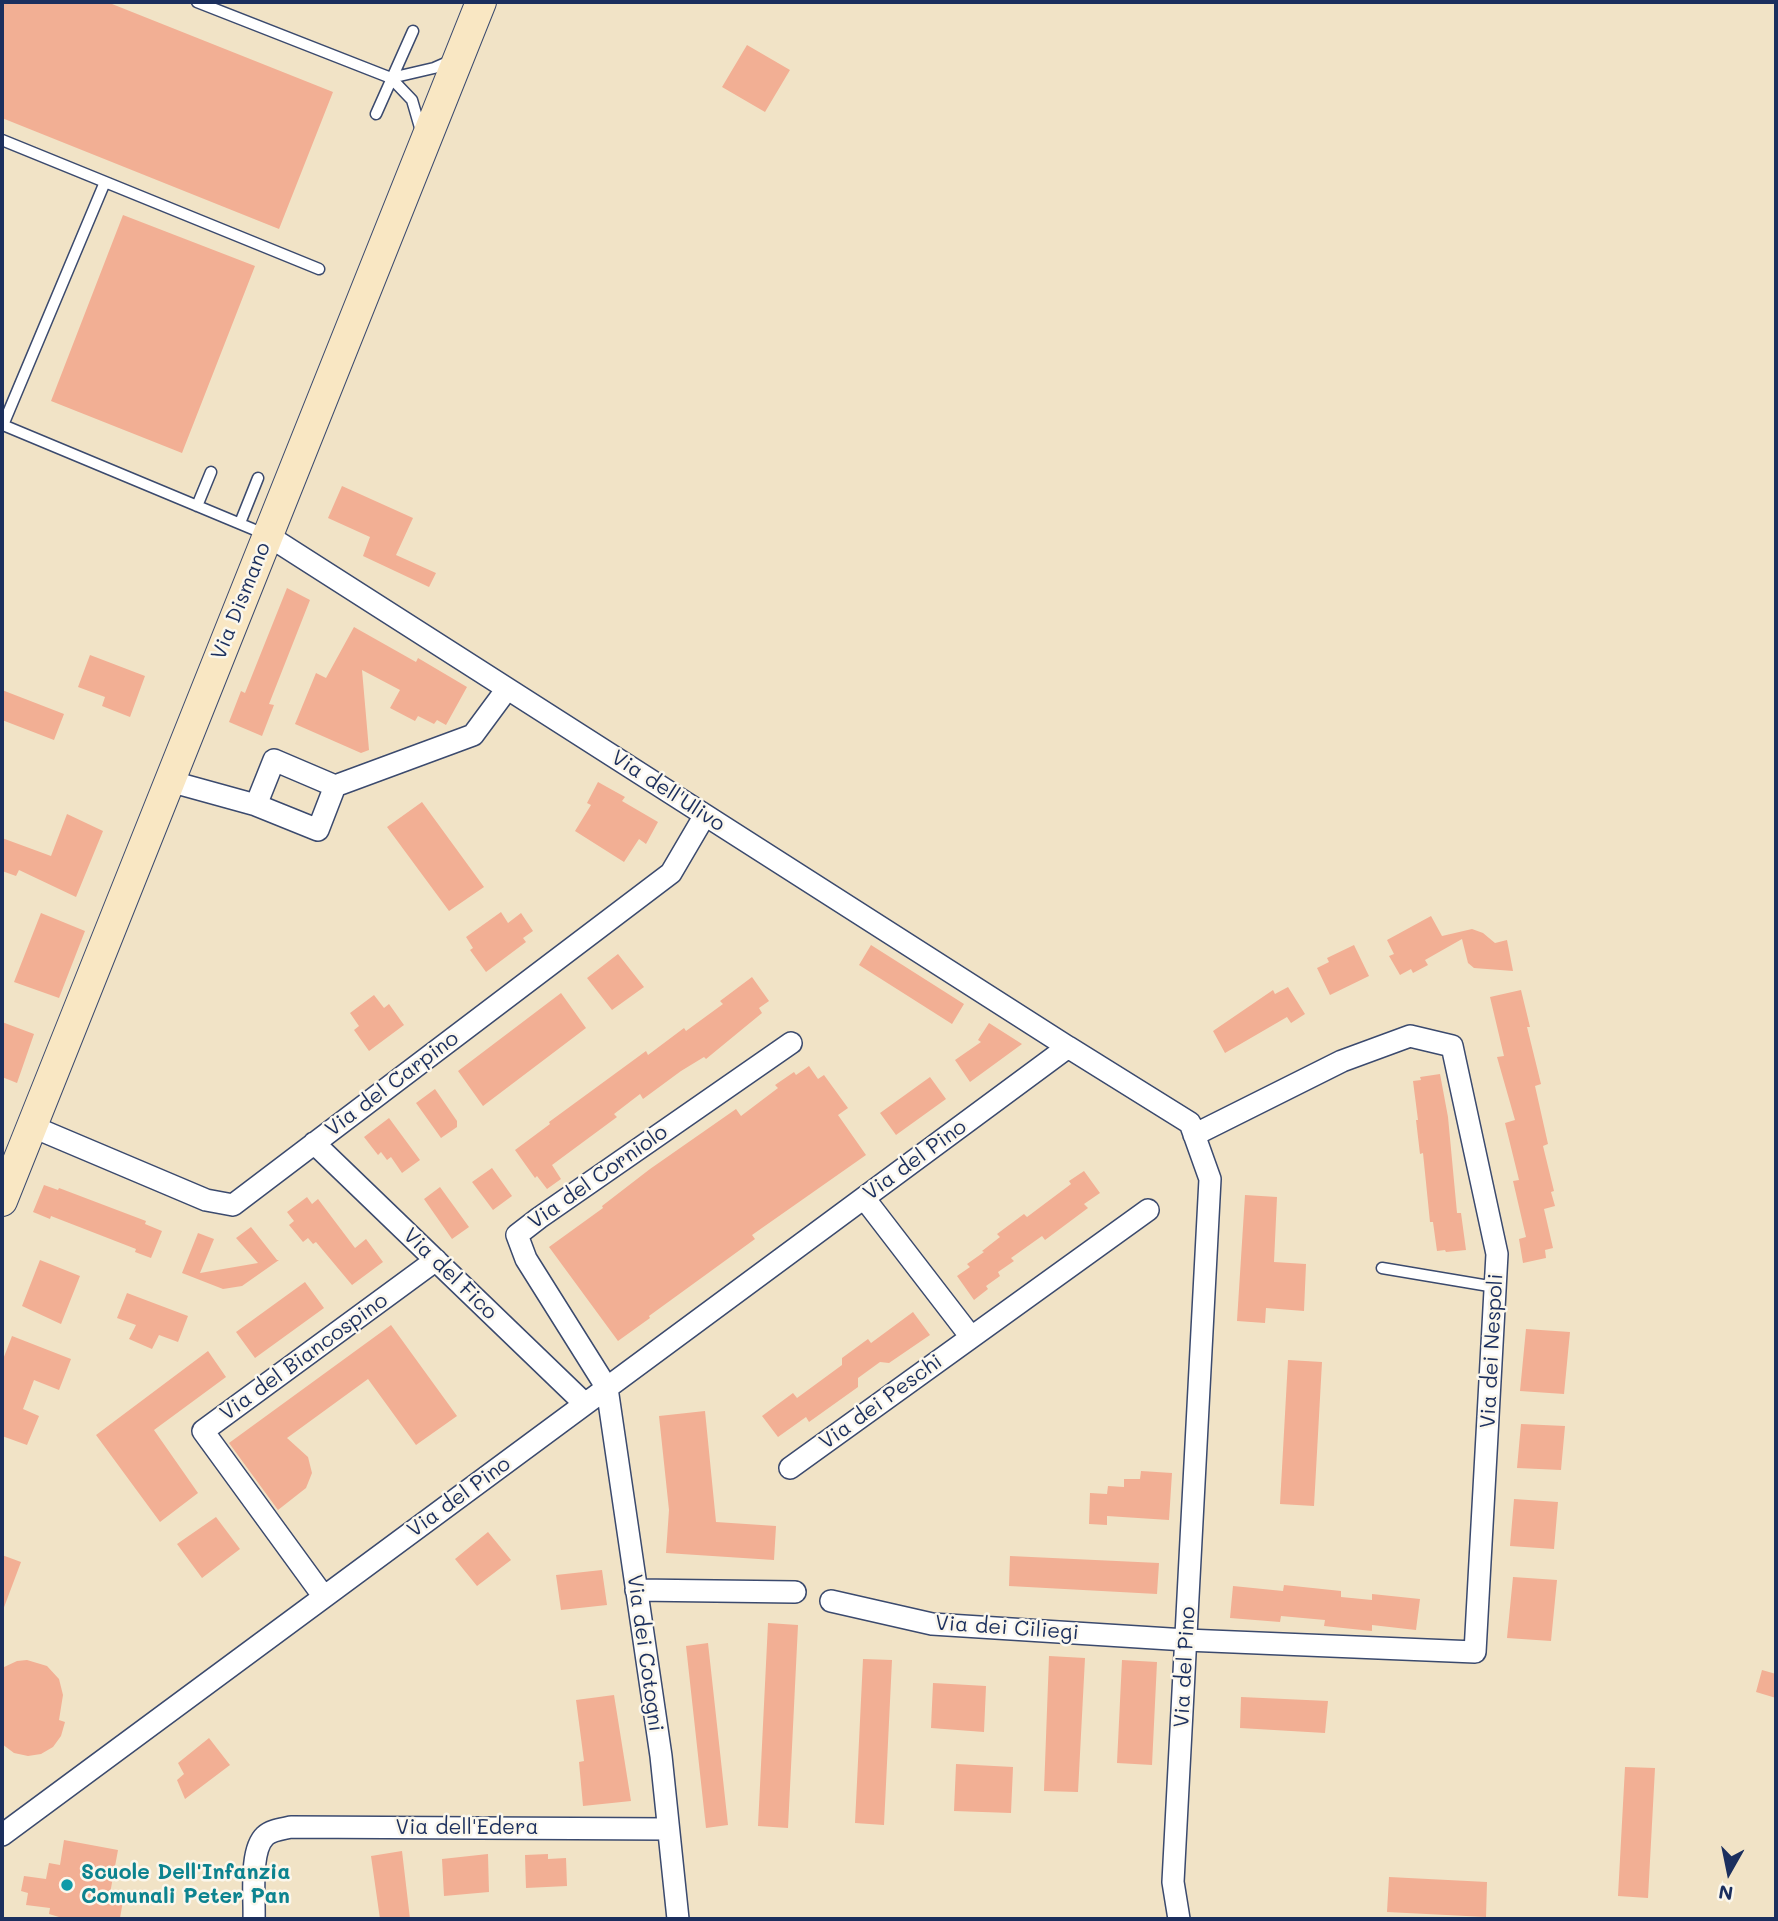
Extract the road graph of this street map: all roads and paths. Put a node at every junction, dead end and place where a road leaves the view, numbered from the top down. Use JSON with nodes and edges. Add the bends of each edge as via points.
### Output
{"nodes":[{"id":1,"x":197,"y":2,"type":"edge"},
{"id":2,"x":481,"y":2,"type":"edge"},
{"id":3,"x":413,"y":31,"type":"dead end"},
{"id":4,"x":459,"y":58,"type":"junction"},
{"id":5,"x":391,"y":78,"type":"junction"},
{"id":6,"x":376,"y":114,"type":"dead end"},
{"id":7,"x":2,"y":140,"type":"edge"},
{"id":8,"x":424,"y":140,"type":"junction"},
{"id":9,"x":104,"y":181,"type":"junction"},
{"id":10,"x":320,"y":269,"type":"dead end"},
{"id":11,"x":3,"y":425,"type":"edge"},
{"id":12,"x":211,"y":472,"type":"dead end"},
{"id":13,"x":258,"y":478,"type":"dead end"},
{"id":14,"x":197,"y":506,"type":"junction"},
{"id":15,"x":240,"y":523,"type":"junction"},
{"id":16,"x":267,"y":535,"type":"junction"},
{"id":17,"x":508,"y":688,"type":"junction"},
{"id":18,"x":169,"y":781,"type":"junction"},
{"id":19,"x":335,"y":786,"type":"junction"},
{"id":20,"x":256,"y":805,"type":"junction"},
{"id":21,"x":705,"y":815,"type":"junction"},
{"id":22,"x":791,"y":1043,"type":"dead end"},
{"id":23,"x":1068,"y":1047,"type":"junction"},
{"id":24,"x":31,"y":1126,"type":"junction"},
{"id":25,"x":1194,"y":1135,"type":"junction"},
{"id":26,"x":314,"y":1143,"type":"junction"},
{"id":27,"x":864,"y":1198,"type":"junction"},
{"id":28,"x":2,"y":1201,"type":"edge"},
{"id":29,"x":1148,"y":1210,"type":"dead end"},
{"id":30,"x":436,"y":1260,"type":"junction"},
{"id":31,"x":1382,"y":1268,"type":"dead end"},
{"id":32,"x":1495,"y":1287,"type":"junction"},
{"id":33,"x":971,"y":1337,"type":"junction"},
{"id":34,"x":607,"y":1388,"type":"junction"},
{"id":35,"x":585,"y":1404,"type":"junction"},
{"id":36,"x":790,"y":1468,"type":"dead end"},
{"id":37,"x":636,"y":1590,"type":"junction"},
{"id":38,"x":795,"y":1592,"type":"dead end"},
{"id":39,"x":324,"y":1597,"type":"junction"},
{"id":40,"x":831,"y":1601,"type":"dead end"},
{"id":41,"x":1186,"y":1640,"type":"junction"},
{"id":42,"x":668,"y":1829,"type":"junction"},
{"id":43,"x":2,"y":1835,"type":"edge"},
{"id":44,"x":254,"y":1919,"type":"edge"},
{"id":45,"x":678,"y":1919,"type":"edge"},
{"id":46,"x":1179,"y":1919,"type":"edge"}],
"edges":[{"from":1,"to":5,"type":"lane"},
{"from":2,"to":4,"type":"main road","name":"Via Dismano"},
{"from":3,"to":5,"type":"lane"},
{"from":4,"to":5,"type":"lane"},
{"from":4,"to":8,"type":"main road","name":"Via Dismano"},
{"from":5,"to":6,"type":"lane"},
{"from":5,"to":8,"type":"lane","via":[[412,100]]},
{"from":7,"to":9,"type":"lane"},
{"from":8,"to":16,"type":"main road","name":"Via Dismano"},
{"from":9,"to":10,"type":"lane"},
{"from":9,"to":11,"type":"lane"},
{"from":11,"to":14,"type":"lane"},
{"from":12,"to":14,"type":"lane"},
{"from":13,"to":15,"type":"lane"},
{"from":14,"to":15,"type":"lane"},
{"from":15,"to":16,"type":"lane"},
{"from":16,"to":17,"type":"street","name":"Via dell'Ulivo"},
{"from":16,"to":18,"type":"main road","name":"Via Dismano"},
{"from":17,"to":19,"type":"street","via":[[473,735]]},
{"from":17,"to":21,"type":"street","name":"Via dell'Ulivo"},
{"from":18,"to":20,"type":"street"},
{"from":18,"to":24,"type":"main road","name":"Via Dismano"},
{"from":19,"to":20,"type":"street","via":[[318,830]]},
{"from":19,"to":20,"type":"street","via":[[274,760]]},
{"from":21,"to":23,"type":"street","name":"Via dell'Ulivo"},
{"from":21,"to":26,"type":"street","name":"Via del Carpino","via":[[670,873]]},
{"from":22,"to":34,"type":"street","name":"Via del Corniolo","via":[[517,1236],[526,1259]]},
{"from":23,"to":25,"type":"street","name":"Via del Pino","via":[[1190,1123]]},
{"from":23,"to":27,"type":"street","name":"Via del Pino"},
{"from":24,"to":26,"type":"street","name":"Via del Carpino","via":[[206,1200],[233,1205]]},
{"from":24,"to":28,"type":"main road","name":"Via Dismano"},
{"from":25,"to":32,"type":"street","name":"Via dei Nespoli","via":[[1342,1061],[1410,1036],[1452,1046],[1497,1254]]},
{"from":25,"to":41,"type":"street","name":"Via del Pino","via":[[1210,1180]]},
{"from":26,"to":30,"type":"street","name":"Via del Fico"},
{"from":27,"to":33,"type":"street"},
{"from":27,"to":34,"type":"street","name":"Via del Pino"},
{"from":29,"to":33,"type":"street","name":"Via dei Peschi"},
{"from":30,"to":35,"type":"street","name":"Via del Fico"},
{"from":30,"to":39,"type":"street","name":"Via del Biancospino","via":[[203,1431]]},
{"from":31,"to":32,"type":"lane"},
{"from":32,"to":41,"type":"street","name":"Via dei Nespoli","via":[[1475,1652]]},
{"from":33,"to":36,"type":"street","name":"Via dei Peschi"},
{"from":34,"to":35,"type":"street","name":"Via del Pino"},
{"from":34,"to":37,"type":"street","name":"Via dei Cotogni"},
{"from":35,"to":39,"type":"street","name":"Via del Pino"},
{"from":37,"to":38,"type":"street"},
{"from":37,"to":42,"type":"street","name":"Via dei Cotogni"},
{"from":39,"to":43,"type":"street","name":"Via del Pino"},
{"from":40,"to":41,"type":"street","name":"Via dei Ciliegi","via":[[932,1624]]},
{"from":41,"to":46,"type":"street","name":"Via del Pino","via":[[1173,1882]]},
{"from":42,"to":44,"type":"street","name":"Via dell'Edera","via":[[291,1827],[267,1834],[261,1842],[255,1860]]},
{"from":42,"to":45,"type":"street","name":"Via dei Cotogni"}]}
